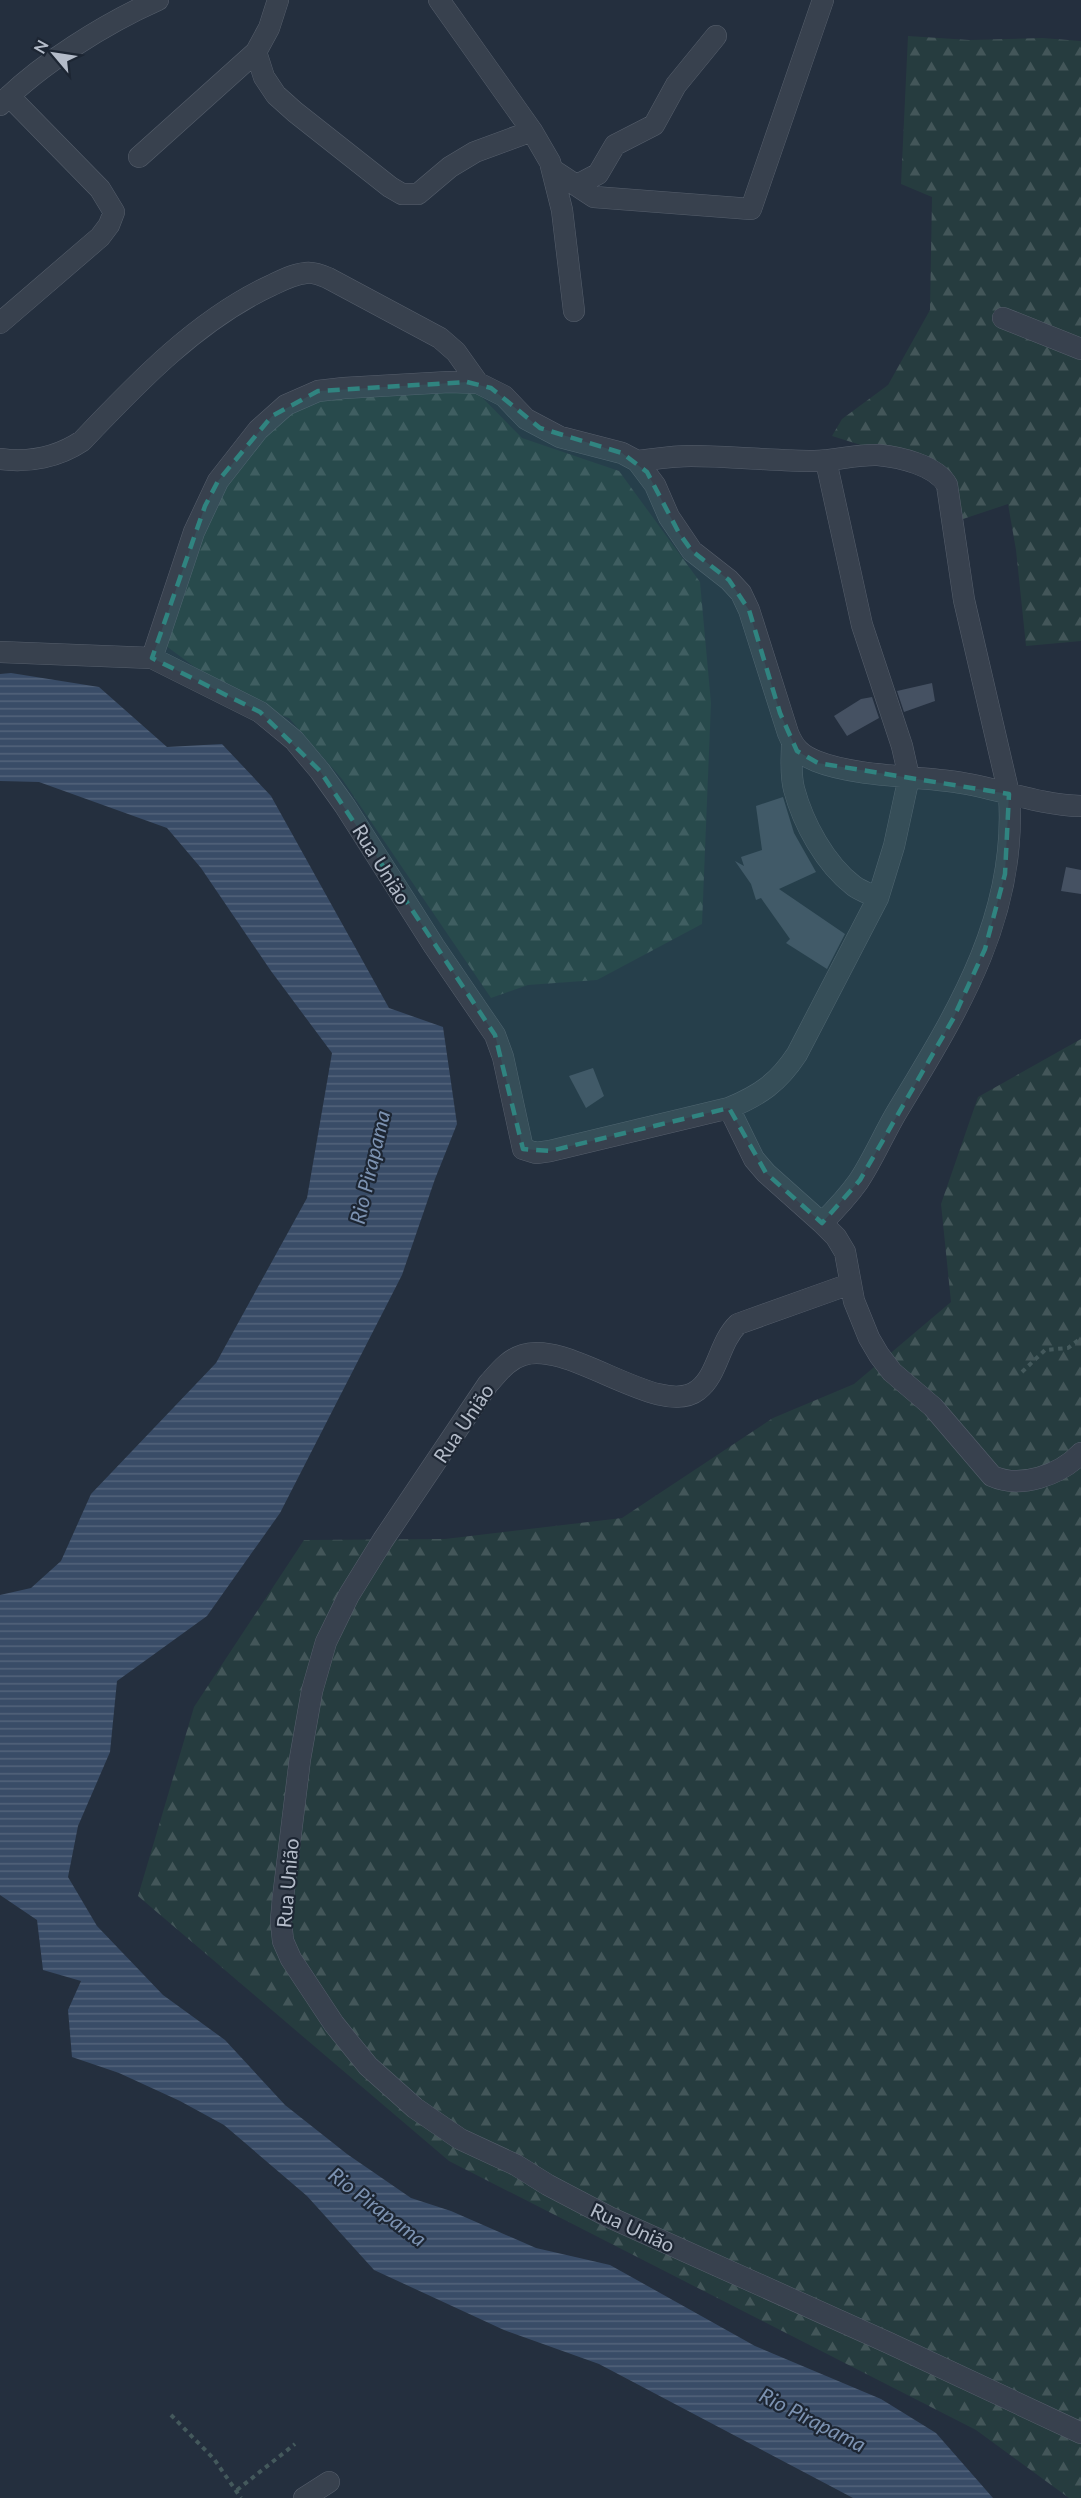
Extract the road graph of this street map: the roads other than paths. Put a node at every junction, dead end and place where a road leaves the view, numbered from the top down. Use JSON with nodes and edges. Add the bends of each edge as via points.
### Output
{"nodes":[{"id":1,"x":158,"y":0,"type":"edge"},
{"id":2,"x":278,"y":0,"type":"edge"},
{"id":3,"x":439,"y":0,"type":"edge"},
{"id":4,"x":822,"y":0,"type":"edge"},
{"id":5,"x":716,"y":36,"type":"dead end"},
{"id":6,"x":256,"y":52,"type":"junction"},
{"id":7,"x":5,"y":101,"type":"edge"},
{"id":8,"x":532,"y":130,"type":"junction"},
{"id":9,"x":139,"y":157,"type":"dead end"},
{"id":10,"x":553,"y":170,"type":"junction"},
{"id":11,"x":577,"y":185,"type":"junction"},
{"id":12,"x":574,"y":310,"type":"dead end"},
{"id":13,"x":1004,"y":318,"type":"dead end"},
{"id":14,"x":0,"y":323,"type":"edge"},
{"id":15,"x":1081,"y":349,"type":"edge"},
{"id":16,"x":478,"y":384,"type":"junction"},
{"id":17,"x":0,"y":459,"type":"edge"},
{"id":18,"x":826,"y":460,"type":"junction"},
{"id":19,"x":637,"y":461,"type":"junction"},
{"id":20,"x":0,"y":652,"type":"edge"},
{"id":21,"x":152,"y":658,"type":"junction"},
{"id":22,"x":792,"y":743,"type":"junction"},
{"id":23,"x":909,"y":777,"type":"junction"},
{"id":24,"x":1009,"y":794,"type":"junction"},
{"id":25,"x":1081,"y":806,"type":"edge"},
{"id":26,"x":878,"y":898,"type":"junction"},
{"id":27,"x":729,"y":1108,"type":"junction"},
{"id":28,"x":822,"y":1223,"type":"junction"},
{"id":29,"x":850,"y":1284,"type":"junction"},
{"id":30,"x":1081,"y":1453,"type":"edge"},
{"id":31,"x":1081,"y":2433,"type":"edge"},
{"id":32,"x":329,"y":2482,"type":"dead end"},
{"id":33,"x":304,"y":2498,"type":"edge"}],
"edges":[{"from":1,"to":7,"type":"street","via":[[82,42]]},
{"from":2,"to":6,"type":"street"},
{"from":3,"to":8,"type":"street"},
{"from":4,"to":11,"type":"street","via":[[751,209],[594,197]]},
{"from":5,"to":11,"type":"street","via":[[676,85],[654,125],[615,146],[598,174]]},
{"from":6,"to":8,"type":"street","via":[[264,77],[276,95],[402,194],[418,194],[450,166]]},
{"from":6,"to":9,"type":"street"},
{"from":7,"to":14,"type":"street","via":[[100,189],[114,212],[100,237]]},
{"from":8,"to":10,"type":"street"},
{"from":10,"to":11,"type":"street"},
{"from":10,"to":12,"type":"street"},
{"from":13,"to":15,"type":"street"},
{"from":16,"to":17,"type":"street","via":[[456,352],[440,338],[328,278],[308,272],[258,291],[203,328],[71,448],[46,457]]},
{"from":16,"to":19,"type":"street","via":[[504,396],[540,428]]},
{"from":16,"to":21,"type":"street","via":[[448,382],[318,392],[286,405],[272,416],[218,481],[205,506]]},
{"from":18,"to":19,"type":"street","via":[[688,456]]},
{"from":18,"to":23,"type":"street","via":[[862,625]]},
{"from":18,"to":24,"type":"street","via":[[855,456],[899,459],[944,479],[964,600]]},
{"from":19,"to":22,"type":"street","via":[[692,551],[741,593],[750,610]]},
{"from":20,"to":21,"type":"street"},
{"from":21,"to":27,"type":"street","name":"Rua União","via":[[260,712],[294,740],[320,771],[495,1035],[504,1057],[520,1143],[527,1151],[550,1151]]},
{"from":22,"to":23,"type":"street","via":[[805,757],[818,763]]},
{"from":22,"to":26,"type":"street","via":[[794,787],[820,845],[838,872],[855,887]]},
{"from":23,"to":24,"type":"street","via":[[957,782]]},
{"from":23,"to":26,"type":"street"},
{"from":24,"to":25,"type":"street"},
{"from":24,"to":28,"type":"street","via":[[1011,820],[1005,874],[993,926],[971,982],[860,1180]]},
{"from":26,"to":27,"type":"street","via":[[784,1073],[750,1099]]},
{"from":27,"to":28,"type":"street","via":[[754,1159]]},
{"from":28,"to":29,"type":"street","via":[[846,1252]]},
{"from":29,"to":30,"type":"street","via":[[869,1338],[892,1372],[933,1407],[992,1476],[1019,1482],[1064,1467]]},
{"from":29,"to":31,"type":"street","name":"Rua União","via":[[738,1324],[707,1379],[699,1390],[687,1396],[676,1398],[648,1391],[541,1352],[513,1359],[499,1371],[383,1540],[326,1642],[312,1691],[300,1759],[283,1898],[283,1941],[334,2024],[368,2066],[415,2108],[460,2139],[609,2217]]},
{"from":32,"to":33,"type":"street"}]}
